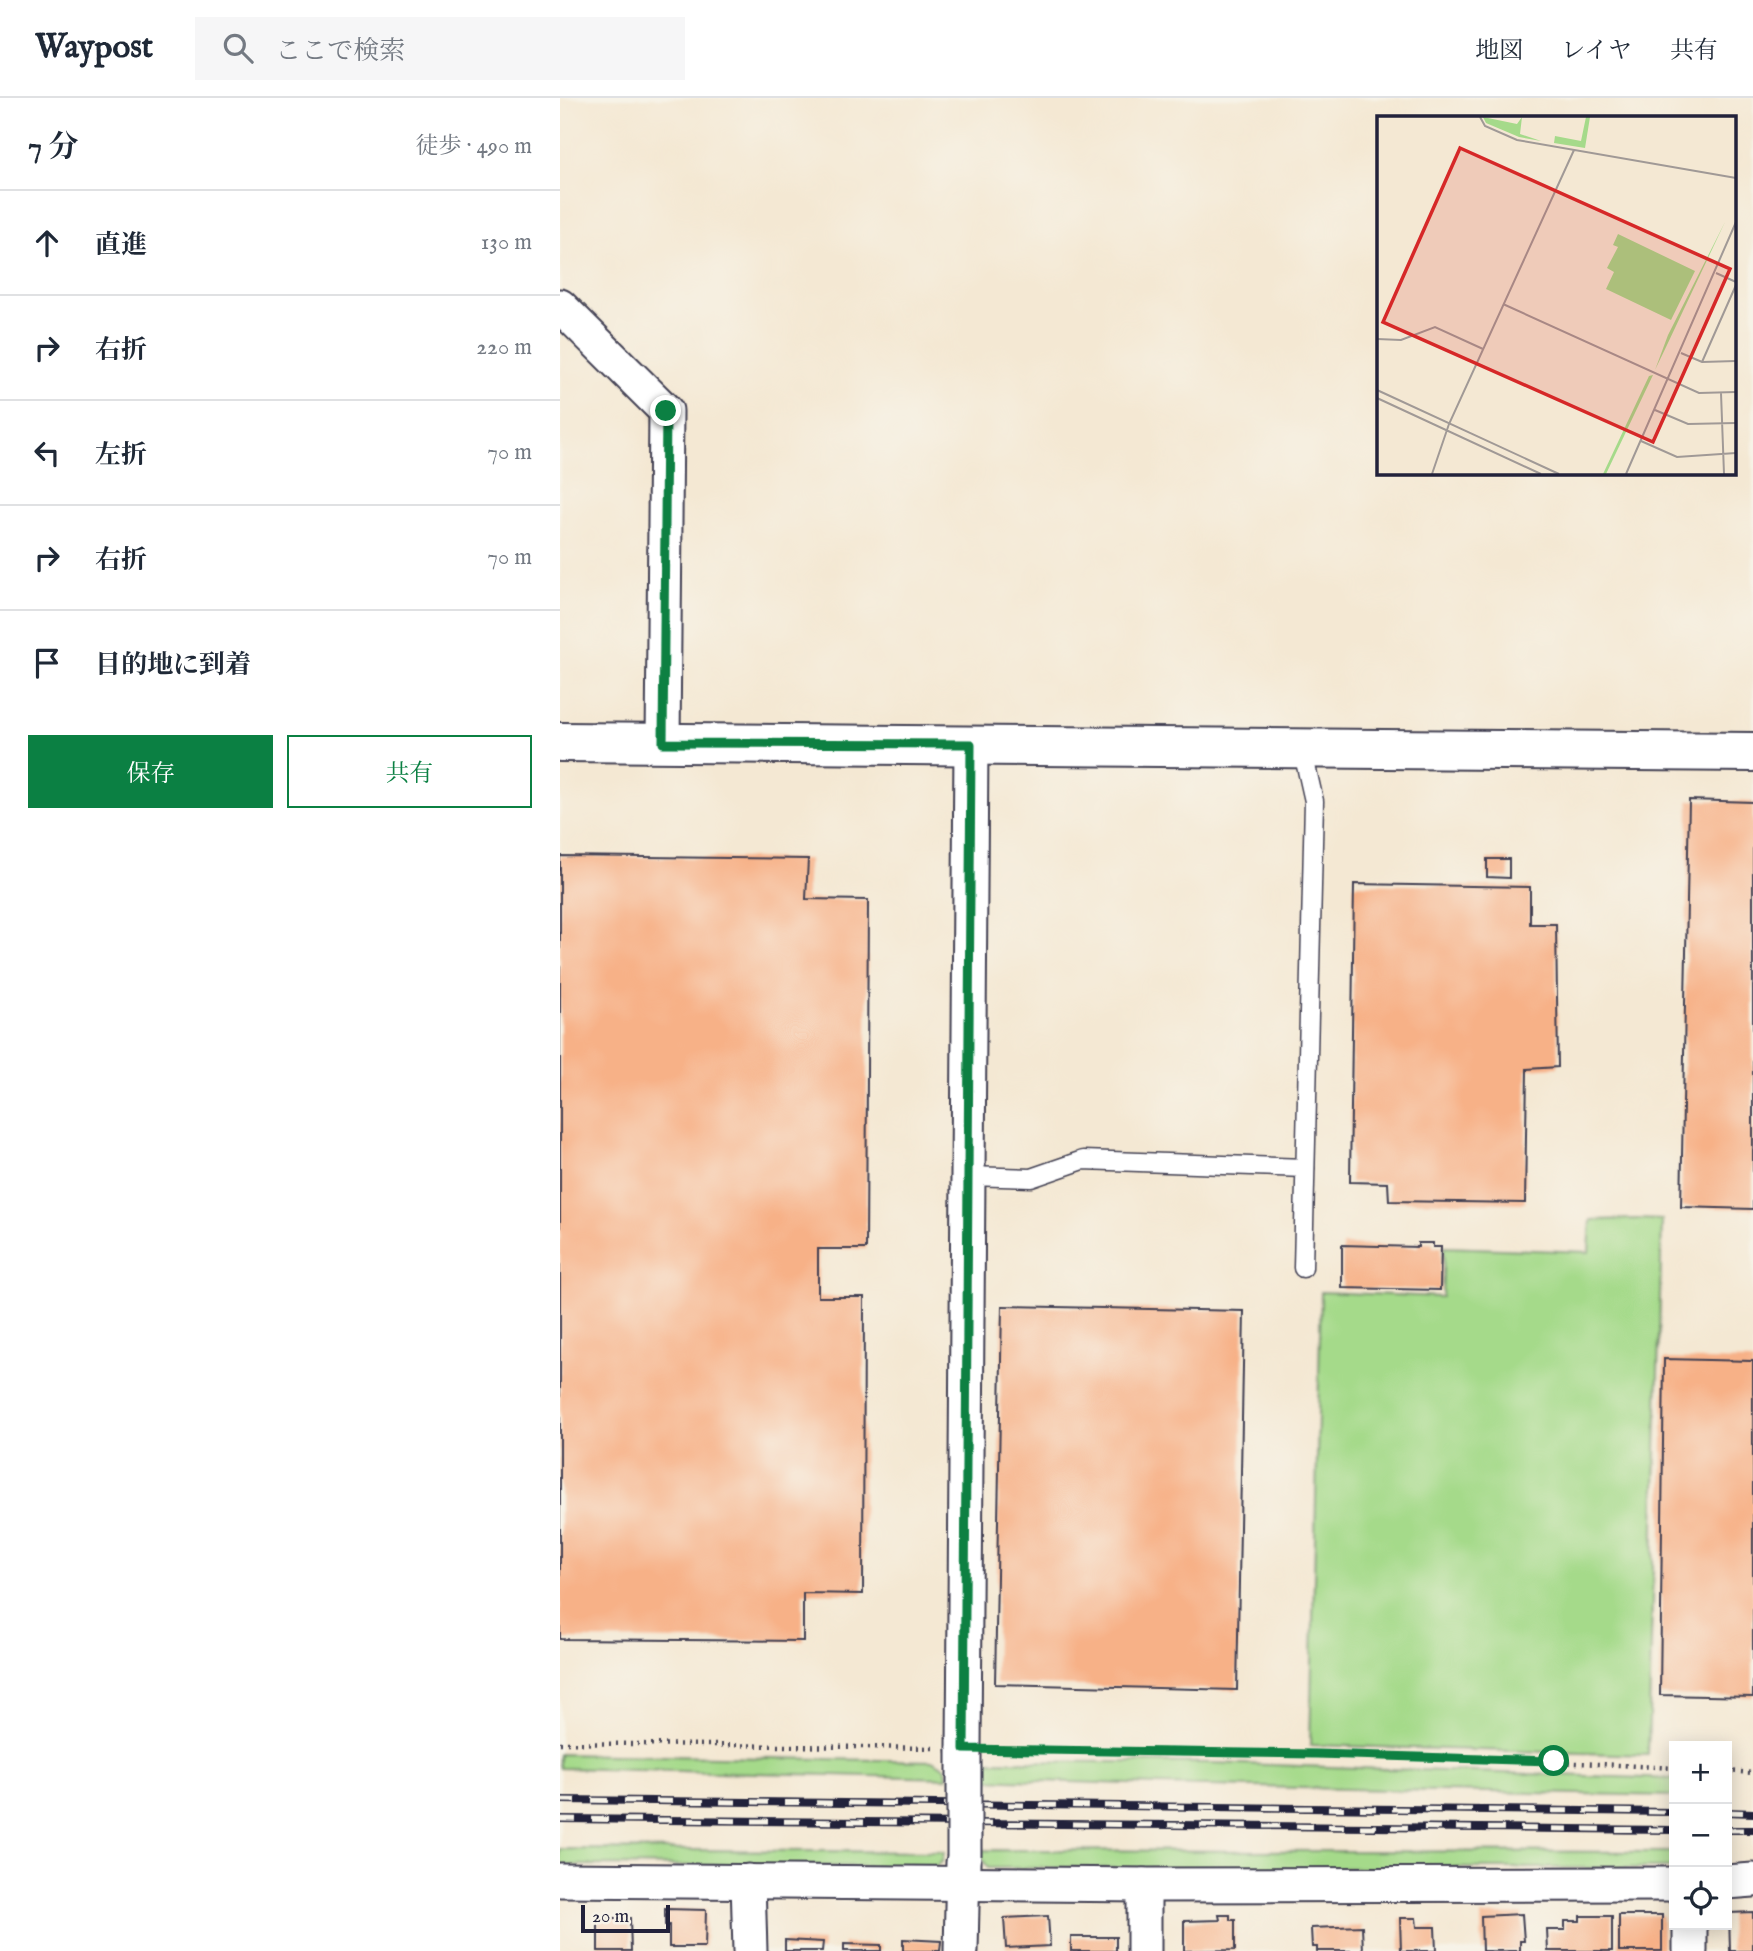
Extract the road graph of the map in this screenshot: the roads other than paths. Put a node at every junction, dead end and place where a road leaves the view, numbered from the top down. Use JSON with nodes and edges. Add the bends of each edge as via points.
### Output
{"nodes":[{"id":1,"x":560,"y":306,"type":"edge"},
{"id":2,"x":560,"y":742,"type":"edge"},
{"id":3,"x":663,"y":743,"type":"junction"},
{"id":4,"x":971,"y":744,"type":"junction"},
{"id":5,"x":1302,"y":748,"type":"junction"},
{"id":6,"x":1753,"y":752,"type":"edge"},
{"id":7,"x":1305,"y":1168,"type":"junction"},
{"id":8,"x":968,"y":1176,"type":"junction"},
{"id":9,"x":1303,"y":1268,"type":"dead end"},
{"id":10,"x":963,"y":1870,"type":"junction"},
{"id":11,"x":560,"y":1880,"type":"edge"},
{"id":12,"x":748,"y":1881,"type":"junction"},
{"id":13,"x":1753,"y":1881,"type":"edge"},
{"id":14,"x":1732,"y":1882,"type":"edge"},
{"id":15,"x":1669,"y":1884,"type":"edge"},
{"id":16,"x":1144,"y":1885,"type":"junction"},
{"id":17,"x":1690,"y":1930,"type":"edge"},
{"id":18,"x":750,"y":1951,"type":"edge"},
{"id":19,"x":961,"y":1951,"type":"edge"},
{"id":20,"x":1144,"y":1951,"type":"edge"},
{"id":21,"x":1690,"y":1951,"type":"edge"}],
"edges":[{"from":1,"to":3,"type":"street","via":[[666,411]]},
{"from":2,"to":3,"type":"street"},
{"from":3,"to":4,"type":"street"},
{"from":4,"to":5,"type":"street"},
{"from":4,"to":8,"type":"street"},
{"from":5,"to":6,"type":"street"},
{"from":5,"to":7,"type":"lane","via":[[1314,801]]},
{"from":7,"to":8,"type":"lane","via":[[1083,1160],[1031,1178]]},
{"from":7,"to":9,"type":"lane"},
{"from":8,"to":10,"type":"street","bridge":true},
{"from":10,"to":12,"type":"street"},
{"from":10,"to":16,"type":"street"},
{"from":10,"to":19,"type":"street"},
{"from":11,"to":12,"type":"street"},
{"from":12,"to":18,"type":"street"},
{"from":13,"to":14,"type":"street"},
{"from":15,"to":16,"type":"street"},
{"from":16,"to":20,"type":"street"},
{"from":17,"to":21,"type":"street"}]}
